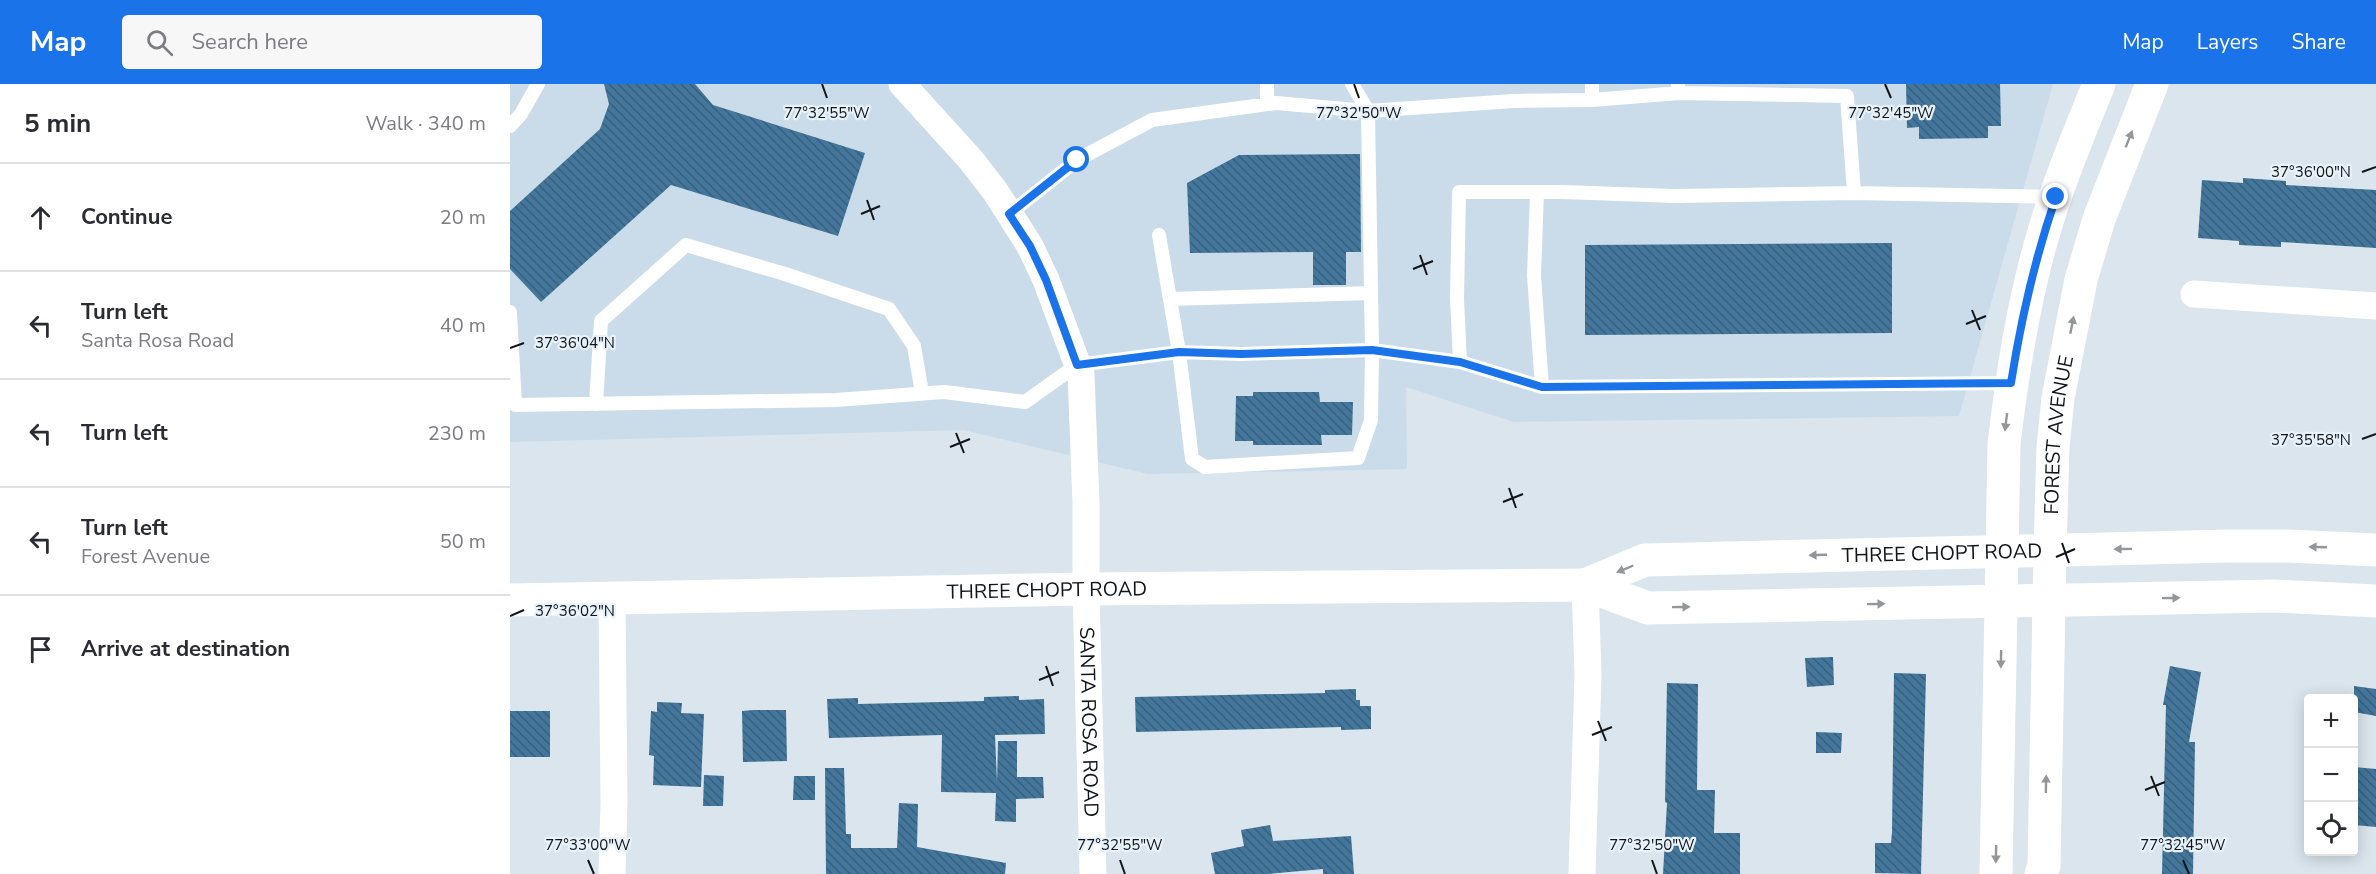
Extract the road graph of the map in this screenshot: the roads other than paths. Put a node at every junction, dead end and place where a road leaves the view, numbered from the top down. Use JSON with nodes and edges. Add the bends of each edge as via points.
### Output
{"nodes":[{"id":1,"x":538,"y":84,"type":"edge"},
{"id":2,"x":902,"y":84,"type":"edge"},
{"id":3,"x":1267,"y":84,"type":"edge"},
{"id":4,"x":1352,"y":84,"type":"edge"},
{"id":5,"x":1592,"y":84,"type":"edge"},
{"id":6,"x":2099,"y":84,"type":"edge"},
{"id":7,"x":2152,"y":84,"type":"edge"},
{"id":8,"x":1679,"y":89,"type":"edge"},
{"id":9,"x":1847,"y":90,"type":"edge"},
{"id":10,"x":1592,"y":100,"type":"junction"},
{"id":11,"x":1267,"y":104,"type":"junction"},
{"id":12,"x":1368,"y":111,"type":"junction"},
{"id":13,"x":510,"y":126,"type":"edge"},
{"id":14,"x":1537,"y":192,"type":"junction"},
{"id":15,"x":1854,"y":192,"type":"junction"},
{"id":16,"x":2056,"y":197,"type":"junction"},
{"id":17,"x":1009,"y":214,"type":"junction"},
{"id":18,"x":1159,"y":236,"type":"dead end"},
{"id":19,"x":1371,"y":293,"type":"junction"},
{"id":20,"x":2194,"y":294,"type":"dead end"},
{"id":21,"x":1170,"y":299,"type":"junction"},
{"id":22,"x":2376,"y":306,"type":"edge"},
{"id":23,"x":510,"y":312,"type":"edge"},
{"id":24,"x":1372,"y":350,"type":"junction"},
{"id":25,"x":1179,"y":352,"type":"junction"},
{"id":26,"x":1460,"y":362,"type":"junction"},
{"id":27,"x":1077,"y":365,"type":"junction"},
{"id":28,"x":2011,"y":383,"type":"junction"},
{"id":29,"x":1542,"y":387,"type":"junction"},
{"id":30,"x":922,"y":393,"type":"junction"},
{"id":31,"x":596,"y":404,"type":"junction"},
{"id":32,"x":2002,"y":550,"type":"junction"},
{"id":33,"x":2049,"y":550,"type":"junction"},
{"id":34,"x":2376,"y":550,"type":"edge"},
{"id":35,"x":1585,"y":585,"type":"junction"},
{"id":36,"x":1086,"y":589,"type":"junction"},
{"id":37,"x":612,"y":598,"type":"junction"},
{"id":38,"x":510,"y":600,"type":"edge"},
{"id":39,"x":2050,"y":600,"type":"junction"},
{"id":40,"x":2002,"y":601,"type":"junction"},
{"id":41,"x":2376,"y":601,"type":"edge"},
{"id":42,"x":612,"y":874,"type":"edge"},
{"id":43,"x":1094,"y":874,"type":"edge"},
{"id":44,"x":1582,"y":874,"type":"edge"},
{"id":45,"x":1996,"y":874,"type":"edge"},
{"id":46,"x":2041,"y":874,"type":"edge"}],
"edges":[{"from":1,"to":13,"type":"lane"},
{"from":2,"to":17,"type":"street","name":"SANTA ROSA ROAD","via":[[971,160]]},
{"from":3,"to":11,"type":"lane"},
{"from":4,"to":12,"type":"lane"},
{"from":5,"to":10,"type":"lane"},
{"from":6,"to":16,"type":"main road"},
{"from":33,"to":7,"type":"main road","name":"FOREST AVENUE","one_way":true,"via":[[2058,399],[2081,280],[2099,219]]},
{"from":8,"to":9,"type":"lane"},
{"from":8,"to":10,"type":"lane"},
{"from":9,"to":15,"type":"lane"},
{"from":10,"to":12,"type":"lane"},
{"from":11,"to":12,"type":"lane"},
{"from":11,"to":17,"type":"lane","via":[[1152,120],[1077,160]]},
{"from":12,"to":19,"type":"lane"},
{"from":14,"to":15,"type":"lane","via":[[1675,196]]},
{"from":14,"to":26,"type":"lane","via":[[1459,192]]},
{"from":14,"to":29,"type":"lane","via":[[1534,276]]},
{"from":15,"to":16,"type":"lane"},
{"from":16,"to":28,"type":"main road","via":[[2027,293]]},
{"from":17,"to":27,"type":"street","name":"SANTA ROSA ROAD","via":[[1046,280]]},
{"from":18,"to":21,"type":"lane"},
{"from":19,"to":21,"type":"lane"},
{"from":19,"to":24,"type":"lane"},
{"from":20,"to":22,"type":"street"},
{"from":21,"to":25,"type":"lane"},
{"from":23,"to":31,"type":"lane","via":[[515,405]]},
{"from":24,"to":25,"type":"lane"},
{"from":24,"to":25,"type":"lane","via":[[1371,420],[1358,458],[1205,467],[1192,459]]},
{"from":24,"to":26,"type":"lane"},
{"from":25,"to":27,"type":"lane"},
{"from":26,"to":29,"type":"lane"},
{"from":27,"to":30,"type":"lane","via":[[1025,402]]},
{"from":27,"to":36,"type":"street","name":"SANTA ROSA ROAD","via":[[1081,374],[1086,492]]},
{"from":28,"to":29,"type":"lane"},
{"from":28,"to":32,"type":"main road","one_way":true,"via":[[2004,444]]},
{"from":30,"to":31,"type":"lane","via":[[836,400]]},
{"from":30,"to":31,"type":"lane","via":[[914,346],[889,309],[686,245],[601,321]]},
{"from":32,"to":33,"type":"main road","name":"THREE CHOPT ROAD"},
{"from":32,"to":35,"type":"main road","name":"THREE CHOPT ROAD","one_way":true,"via":[[1645,560]]},
{"from":32,"to":40,"type":"main road"},
{"from":34,"to":33,"type":"main road","name":"THREE CHOPT ROAD","one_way":true,"via":[[2288,546]]},
{"from":33,"to":39,"type":"main road","name":"FOREST AVENUE"},
{"from":35,"to":36,"type":"main road","name":"THREE CHOPT ROAD"},
{"from":35,"to":40,"type":"main road","name":"THREE CHOPT ROAD","one_way":true,"via":[[1648,608]]},
{"from":35,"to":44,"type":"street","via":[[1588,674]]},
{"from":36,"to":37,"type":"main road","name":"THREE CHOPT ROAD"},
{"from":36,"to":43,"type":"street","name":"SANTA ROSA ROAD"},
{"from":37,"to":38,"type":"main road","name":"THREE CHOPT ROAD"},
{"from":37,"to":42,"type":"street"},
{"from":39,"to":40,"type":"main road","name":"THREE CHOPT ROAD"},
{"from":39,"to":41,"type":"main road","name":"THREE CHOPT ROAD","one_way":true,"via":[[2274,596]]},
{"from":46,"to":39,"type":"main road","name":"FOREST AVENUE","one_way":true},
{"from":40,"to":45,"type":"main road","one_way":true}]}
